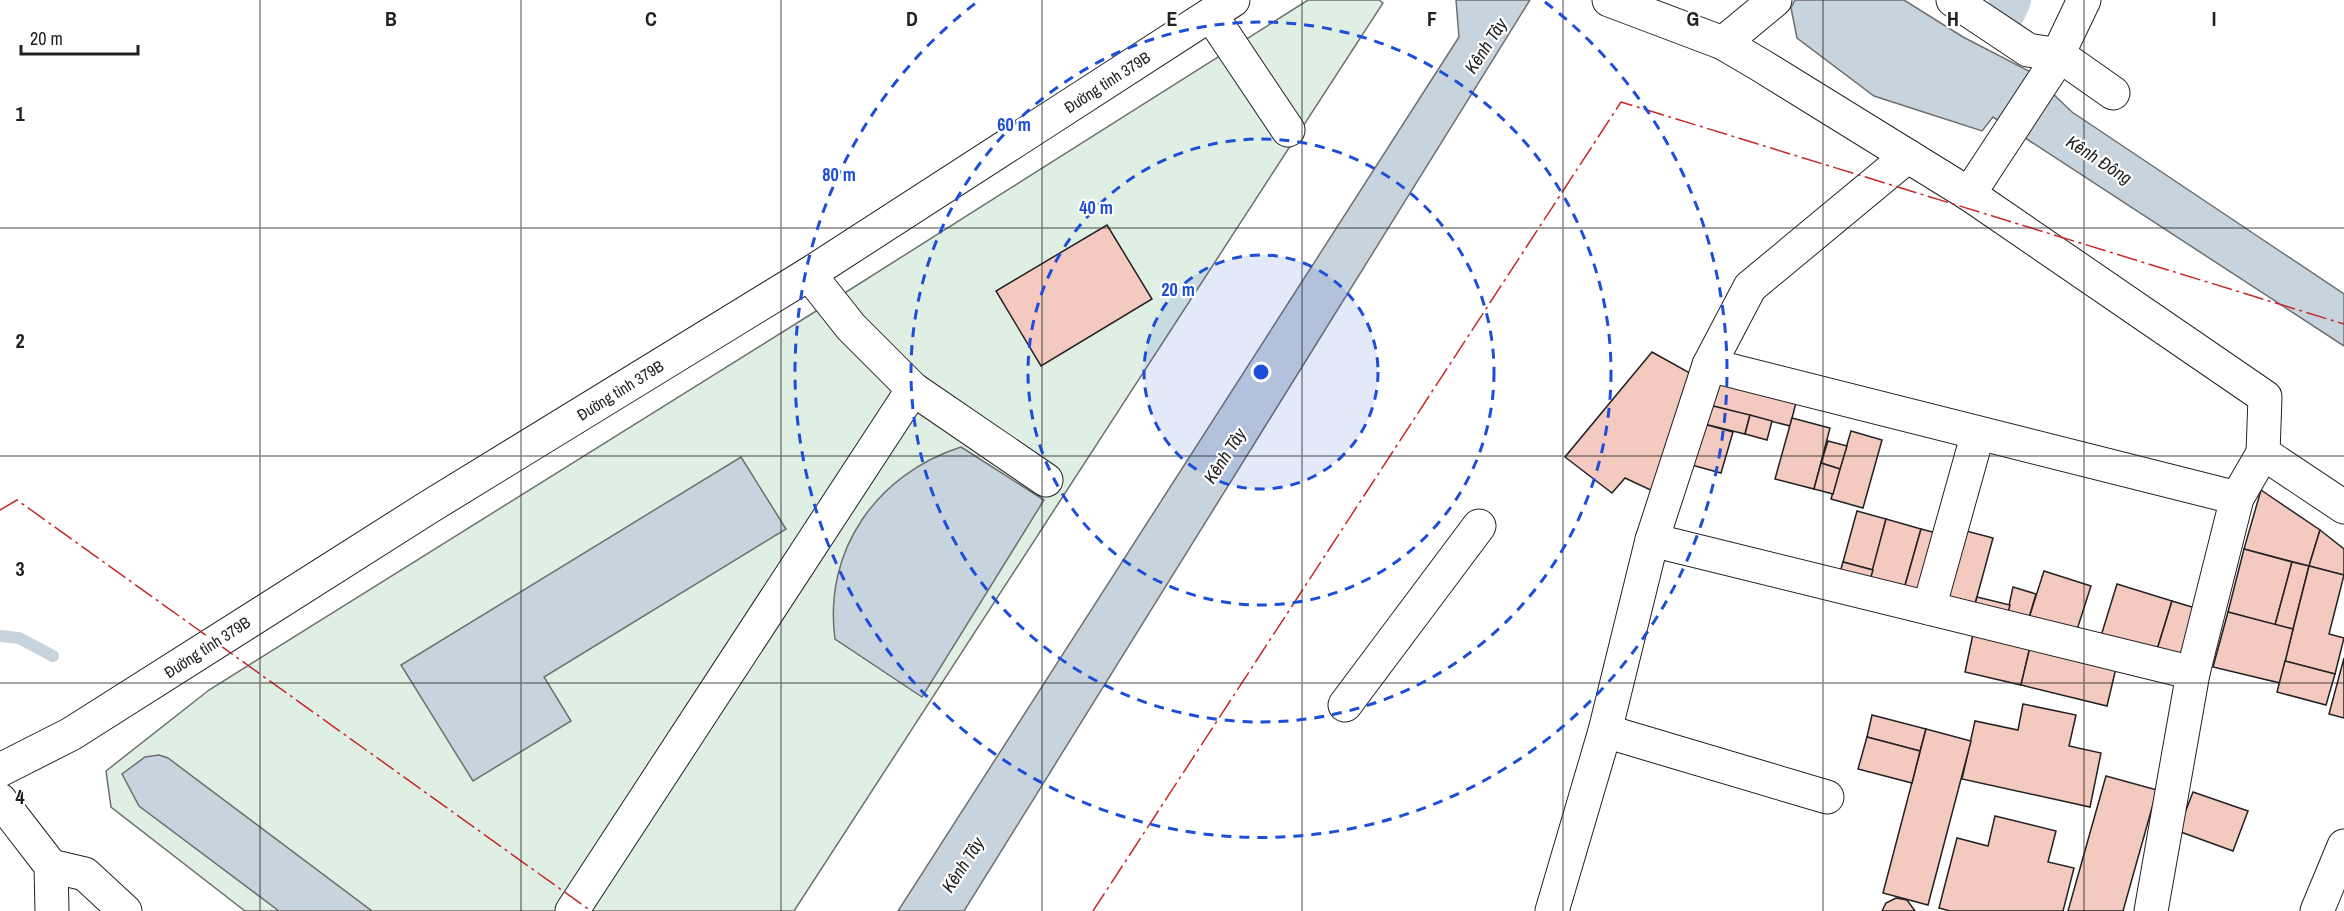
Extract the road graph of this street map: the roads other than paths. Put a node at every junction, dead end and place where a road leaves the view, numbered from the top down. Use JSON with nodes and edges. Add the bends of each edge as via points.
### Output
{"nodes":[{"id":1,"x":1610,"y":0,"type":"edge"},
{"id":2,"x":1775,"y":0,"type":"edge"},
{"id":3,"x":1953,"y":0,"type":"edge"},
{"id":4,"x":2084,"y":0,"type":"edge"},
{"id":5,"x":1222,"y":8,"type":"edge"},
{"id":6,"x":1723,"y":43,"type":"junction"},
{"id":7,"x":2055,"y":62,"type":"junction"},
{"id":8,"x":2113,"y":93,"type":"dead end"},
{"id":9,"x":1288,"y":130,"type":"dead end"},
{"id":10,"x":1908,"y":156,"type":"junction"},
{"id":11,"x":1969,"y":194,"type":"junction"},
{"id":12,"x":809,"y":274,"type":"junction"},
{"id":13,"x":1709,"y":365,"type":"junction"},
{"id":14,"x":913,"y":390,"type":"junction"},
{"id":15,"x":1978,"y":433,"type":"junction"},
{"id":16,"x":2264,"y":453,"type":"junction"},
{"id":17,"x":1046,"y":480,"type":"dead end"},
{"id":18,"x":2237,"y":498,"type":"junction"},
{"id":19,"x":2344,"y":507,"type":"edge"},
{"id":20,"x":1479,"y":526,"type":"dead end"},
{"id":21,"x":1652,"y":540,"type":"junction"},
{"id":22,"x":1929,"y":608,"type":"junction"},
{"id":23,"x":2193,"y":673,"type":"junction"},
{"id":24,"x":1345,"y":705,"type":"dead end"},
{"id":25,"x":1605,"y":731,"type":"junction"},
{"id":26,"x":0,"y":770,"type":"edge"},
{"id":27,"x":1827,"y":797,"type":"dead end"},
{"id":28,"x":0,"y":800,"type":"edge"},
{"id":29,"x":2344,"y":846,"type":"edge"},
{"id":30,"x":51,"y":867,"type":"junction"},
{"id":31,"x":52,"y":911,"type":"edge"},
{"id":32,"x":125,"y":911,"type":"edge"},
{"id":33,"x":572,"y":911,"type":"edge"},
{"id":34,"x":1552,"y":911,"type":"edge"},
{"id":35,"x":2151,"y":911,"type":"edge"},
{"id":36,"x":2317,"y":911,"type":"edge"}],
"edges":[{"from":1,"to":6,"type":"street"},
{"from":2,"to":6,"type":"street"},
{"from":3,"to":7,"type":"street","via":[[2028,50]]},
{"from":4,"to":7,"type":"street"},
{"from":5,"to":9,"type":"street"},
{"from":5,"to":12,"type":"street","name":"Đường tỉnh 379B"},
{"from":6,"to":10,"type":"street"},
{"from":7,"to":8,"type":"street"},
{"from":7,"to":11,"type":"street"},
{"from":10,"to":11,"type":"street"},
{"from":10,"to":13,"type":"street","via":[[1750,287]]},
{"from":11,"to":16,"type":"street","via":[[2265,397]]},
{"from":12,"to":14,"type":"street","via":[[850,327]]},
{"from":12,"to":26,"type":"street","name":"Đường tỉnh 379B","via":[[71,734]]},
{"from":13,"to":15,"type":"street"},
{"from":13,"to":21,"type":"street"},
{"from":14,"to":17,"type":"street"},
{"from":14,"to":33,"type":"street"},
{"from":15,"to":18,"type":"street"},
{"from":15,"to":22,"type":"street"},
{"from":16,"to":18,"type":"street"},
{"from":16,"to":19,"type":"street"},
{"from":18,"to":23,"type":"street"},
{"from":20,"to":24,"type":"street"},
{"from":21,"to":22,"type":"street"},
{"from":21,"to":25,"type":"street"},
{"from":22,"to":23,"type":"street"},
{"from":23,"to":35,"type":"street"},
{"from":25,"to":27,"type":"street"},
{"from":25,"to":34,"type":"street"},
{"from":28,"to":30,"type":"street"},
{"from":29,"to":36,"type":"street"},
{"from":30,"to":31,"type":"street"},
{"from":30,"to":32,"type":"street","via":[[85,874]]}]}
